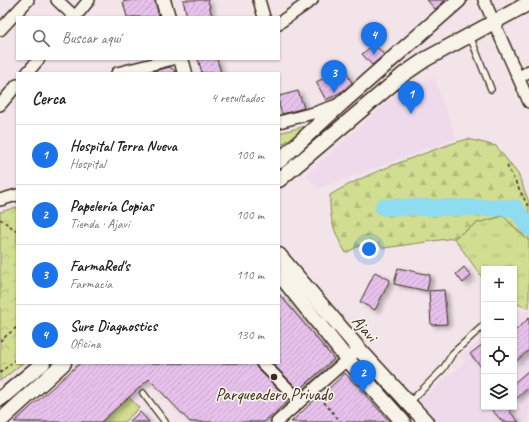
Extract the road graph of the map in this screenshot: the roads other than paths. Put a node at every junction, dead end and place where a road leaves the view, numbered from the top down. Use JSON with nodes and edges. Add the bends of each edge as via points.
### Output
{"nodes":[{"id":1,"x":28,"y":0,"type":"edge"},
{"id":2,"x":58,"y":0,"type":"edge"},
{"id":3,"x":89,"y":0,"type":"edge"},
{"id":4,"x":163,"y":0,"type":"edge"},
{"id":5,"x":259,"y":0,"type":"edge"},
{"id":6,"x":312,"y":0,"type":"edge"},
{"id":7,"x":460,"y":0,"type":"edge"},
{"id":8,"x":484,"y":0,"type":"edge"},
{"id":9,"x":529,"y":3,"type":"edge"},
{"id":10,"x":74,"y":16,"type":"edge"},
{"id":11,"x":76,"y":16,"type":"edge"},
{"id":12,"x":168,"y":16,"type":"edge"},
{"id":13,"x":264,"y":16,"type":"edge"},
{"id":14,"x":280,"y":22,"type":"edge"},
{"id":15,"x":494,"y":22,"type":"junction"},
{"id":16,"x":0,"y":30,"type":"edge"},
{"id":17,"x":469,"y":35,"type":"junction"},
{"id":18,"x":38,"y":60,"type":"edge"},
{"id":19,"x":169,"y":60,"type":"edge"},
{"id":20,"x":181,"y":60,"type":"edge"},
{"id":21,"x":28,"y":72,"type":"edge"},
{"id":22,"x":121,"y":72,"type":"edge"},
{"id":23,"x":185,"y":72,"type":"edge"},
{"id":24,"x":529,"y":72,"type":"edge"},
{"id":25,"x":519,"y":78,"type":"junction"},
{"id":26,"x":16,"y":86,"type":"edge"},
{"id":27,"x":491,"y":89,"type":"dead end"},
{"id":28,"x":16,"y":98,"type":"edge"},
{"id":29,"x":2,"y":102,"type":"edge"},
{"id":30,"x":529,"y":102,"type":"edge"},
{"id":31,"x":342,"y":103,"type":"junction"},
{"id":32,"x":280,"y":122,"type":"edge"},
{"id":33,"x":280,"y":160,"type":"edge"},
{"id":34,"x":280,"y":179,"type":"edge"},
{"id":35,"x":16,"y":195,"type":"edge"},
{"id":36,"x":0,"y":200,"type":"edge"},
{"id":37,"x":280,"y":255,"type":"edge"},
{"id":38,"x":280,"y":275,"type":"edge"},
{"id":39,"x":481,"y":328,"type":"edge"},
{"id":40,"x":358,"y":349,"type":"junction"},
{"id":41,"x":347,"y":359,"type":"junction"},
{"id":42,"x":42,"y":364,"type":"edge"},
{"id":43,"x":63,"y":364,"type":"edge"},
{"id":44,"x":263,"y":364,"type":"edge"},
{"id":45,"x":143,"y":393,"type":"dead end"},
{"id":46,"x":0,"y":399,"type":"edge"},
{"id":47,"x":300,"y":401,"type":"junction"},
{"id":48,"x":409,"y":403,"type":"junction"},
{"id":49,"x":0,"y":421,"type":"edge"},
{"id":50,"x":165,"y":422,"type":"edge"},
{"id":51,"x":277,"y":422,"type":"edge"},
{"id":52,"x":403,"y":422,"type":"edge"},
{"id":53,"x":426,"y":422,"type":"edge"}],
"edges":[{"from":1,"to":16,"type":"street"},
{"from":2,"to":10,"type":"street"},
{"from":3,"to":11,"type":"street"},
{"from":4,"to":12,"type":"street"},
{"from":5,"to":13,"type":"street"},
{"from":6,"to":14,"type":"street"},
{"from":7,"to":31,"type":"street"},
{"from":8,"to":15,"type":"street"},
{"from":9,"to":15,"type":"street"},
{"from":15,"to":17,"type":"street"},
{"from":15,"to":25,"type":"street"},
{"from":17,"to":27,"type":"lane"},
{"from":17,"to":34,"type":"street","via":[[404,74]]},
{"from":18,"to":21,"type":"street"},
{"from":19,"to":22,"type":"street"},
{"from":20,"to":23,"type":"street"},
{"from":24,"to":25,"type":"street"},
{"from":25,"to":30,"type":"street"},
{"from":26,"to":29,"type":"street"},
{"from":28,"to":29,"type":"street"},
{"from":31,"to":32,"type":"street"},
{"from":31,"to":33,"type":"street"},
{"from":35,"to":36,"type":"street"},
{"from":37,"to":40,"type":"street","name":"Ajavi"},
{"from":38,"to":41,"type":"street","name":"Ajavi"},
{"from":39,"to":48,"type":"lane","via":[[453,353],[442,370]]},
{"from":40,"to":41,"type":"street"},
{"from":40,"to":48,"type":"street","name":"Ajavi"},
{"from":41,"to":47,"type":"street"},
{"from":41,"to":52,"type":"street","name":"Ajavi"},
{"from":42,"to":46,"type":"street"},
{"from":43,"to":49,"type":"street"},
{"from":44,"to":47,"type":"street"},
{"from":45,"to":50,"type":"lane"},
{"from":47,"to":51,"type":"street"},
{"from":48,"to":53,"type":"street","name":"Ajavi"}]}
